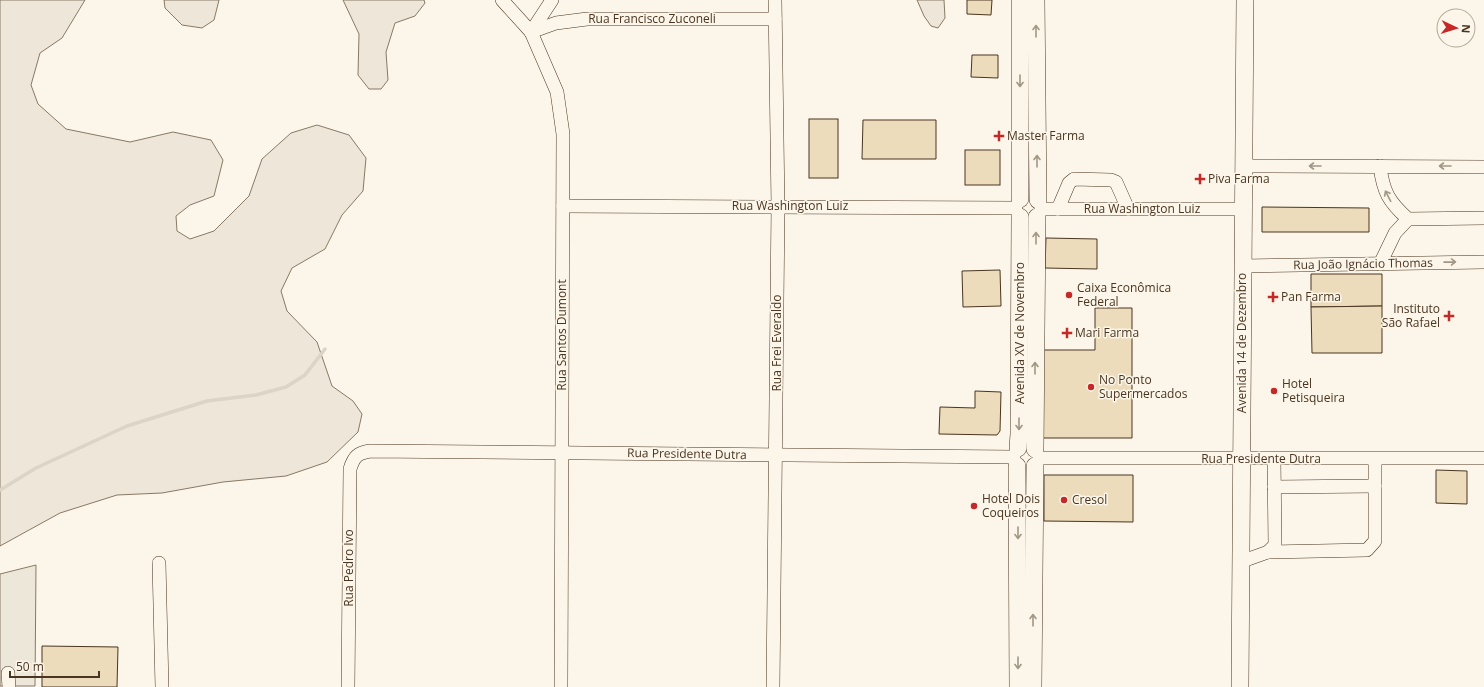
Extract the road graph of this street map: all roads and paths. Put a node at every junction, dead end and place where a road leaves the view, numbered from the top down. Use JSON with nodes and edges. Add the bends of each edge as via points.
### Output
{"nodes":[{"id":1,"x":502,"y":0,"type":"edge"},
{"id":2,"x":552,"y":0,"type":"edge"},
{"id":3,"x":776,"y":0,"type":"edge"},
{"id":4,"x":1020,"y":0,"type":"edge"},
{"id":5,"x":1036,"y":0,"type":"edge"},
{"id":6,"x":1245,"y":0,"type":"edge"},
{"id":7,"x":775,"y":19,"type":"junction"},
{"id":8,"x":531,"y":32,"type":"junction"},
{"id":9,"x":1244,"y":166,"type":"junction"},
{"id":10,"x":1380,"y":166,"type":"junction"},
{"id":11,"x":1484,"y":166,"type":"edge"},
{"id":12,"x":563,"y":206,"type":"junction"},
{"id":13,"x":778,"y":206,"type":"junction"},
{"id":14,"x":1019,"y":208,"type":"junction"},
{"id":15,"x":1043,"y":209,"type":"junction"},
{"id":16,"x":1128,"y":209,"type":"junction"},
{"id":17,"x":1243,"y":209,"type":"junction"},
{"id":18,"x":1484,"y":218,"type":"edge"},
{"id":19,"x":1408,"y":219,"type":"junction"},
{"id":20,"x":1484,"y":262,"type":"edge"},
{"id":21,"x":1380,"y":264,"type":"junction"},
{"id":22,"x":1243,"y":266,"type":"junction"},
{"id":23,"x":360,"y":453,"type":"joint"},
{"id":24,"x":562,"y":453,"type":"junction"},
{"id":25,"x":776,"y":455,"type":"junction"},
{"id":26,"x":1016,"y":457,"type":"junction"},
{"id":27,"x":1036,"y":458,"type":"junction"},
{"id":28,"x":1375,"y":458,"type":"junction"},
{"id":29,"x":1484,"y":458,"type":"edge"},
{"id":30,"x":1241,"y":459,"type":"junction"},
{"id":31,"x":1274,"y":459,"type":"junction"},
{"id":32,"x":1375,"y":486,"type":"junction"},
{"id":33,"x":1274,"y":487,"type":"junction"},
{"id":34,"x":1268,"y":552,"type":"junction"},
{"id":35,"x":1240,"y":562,"type":"junction"},
{"id":36,"x":159,"y":563,"type":"dead end"},
{"id":37,"x":8,"y":673,"type":"dead end"},
{"id":38,"x":9,"y":687,"type":"edge"},
{"id":39,"x":162,"y":687,"type":"edge"},
{"id":40,"x":348,"y":687,"type":"edge"},
{"id":41,"x":561,"y":687,"type":"edge"},
{"id":42,"x":773,"y":687,"type":"edge"},
{"id":43,"x":1018,"y":687,"type":"edge"},
{"id":44,"x":1033,"y":687,"type":"edge"},
{"id":45,"x":1240,"y":687,"type":"edge"}],
"edges":[{"from":1,"to":8,"type":"street","name":"Rua Santos Dumont"},
{"from":2,"to":8,"type":"street"},
{"from":3,"to":7,"type":"street","name":"Rua Frei Everaldo"},
{"from":4,"to":14,"type":"main road","name":"Avenida XV de Novembro","one_way":true},
{"from":15,"to":5,"type":"main road","name":"Avenida XV de Novembro","one_way":true},
{"from":6,"to":9,"type":"main road","name":"Avenida 14 de Dezembro"},
{"from":7,"to":8,"type":"street","name":"Rua Francisco Zuconeli","via":[[587,19],[556,23]]},
{"from":7,"to":13,"type":"street","name":"Rua Frei Everaldo"},
{"from":8,"to":12,"type":"street","name":"Rua Santos Dumont","via":[[557,92],[563,134]]},
{"from":10,"to":9,"type":"street","one_way":true},
{"from":9,"to":17,"type":"main road","name":"Avenida 14 de Dezembro"},
{"from":11,"to":10,"type":"street","one_way":true},
{"from":19,"to":10,"type":"street","one_way":true,"via":[[1396,209],[1388,197],[1382,182]]},
{"from":12,"to":13,"type":"street","name":"Rua Washington Luiz"},
{"from":12,"to":24,"type":"street","name":"Rua Santos Dumont"},
{"from":13,"to":14,"type":"street","name":"Rua Washington Luiz"},
{"from":13,"to":25,"type":"street","name":"Rua Frei Everaldo"},
{"from":14,"to":15,"type":"main road","via":[[1029,196]]},
{"from":14,"to":15,"type":"main road","via":[[1028,221]]},
{"from":14,"to":26,"type":"main road","name":"Avenida XV de Novembro","one_way":true,"via":[[1020,426]]},
{"from":15,"to":16,"type":"street","name":"Rua Washington Luiz"},
{"from":15,"to":16,"type":"street","via":[[1074,179],[1116,182]]},
{"from":27,"to":15,"type":"main road","name":"Avenida XV de Novembro","one_way":true},
{"from":16,"to":17,"type":"street","name":"Rua Washington Luiz"},
{"from":17,"to":22,"type":"main road","name":"Avenida 14 de Dezembro"},
{"from":18,"to":19,"type":"street"},
{"from":19,"to":21,"type":"street","via":[[1395,233]]},
{"from":21,"to":20,"type":"street","name":"Rua João Ignácio Thomas","one_way":true},
{"from":21,"to":22,"type":"street","name":"Rua João Ignácio Thomas"},
{"from":22,"to":30,"type":"main road","name":"Avenida 14 de Dezembro"},
{"from":23,"to":24,"type":"street","name":"Rua Presidente Dutra"},
{"from":23,"to":40,"type":"street","name":"Rua Pedro Ivo","via":[[352,461],[350,469]]},
{"from":24,"to":25,"type":"street","name":"Rua Presidente Dutra"},
{"from":24,"to":41,"type":"street","name":"Rua Santos Dumont"},
{"from":25,"to":26,"type":"street","name":"Rua Presidente Dutra"},
{"from":25,"to":42,"type":"street","name":"Rua Frei Everaldo"},
{"from":26,"to":27,"type":"main road","via":[[1026,470]]},
{"from":26,"to":27,"type":"main road","via":[[1027,445]]},
{"from":26,"to":43,"type":"main road","name":"Avenida XV de Novembro","one_way":true},
{"from":27,"to":30,"type":"street","name":"Rua Presidente Dutra"},
{"from":44,"to":27,"type":"main road","name":"Avenida XV de Novembro","one_way":true},
{"from":28,"to":29,"type":"street","name":"Rua Presidente Dutra"},
{"from":28,"to":31,"type":"street","name":"Rua Presidente Dutra"},
{"from":28,"to":32,"type":"street"},
{"from":30,"to":31,"type":"street","name":"Rua Presidente Dutra"},
{"from":30,"to":35,"type":"main road","name":"Avenida 14 de Dezembro"},
{"from":31,"to":33,"type":"street"},
{"from":32,"to":33,"type":"street"},
{"from":32,"to":34,"type":"street","via":[[1375,541],[1367,550]]},
{"from":33,"to":34,"type":"street","via":[[1275,545]]},
{"from":34,"to":35,"type":"street"},
{"from":35,"to":45,"type":"main road","name":"Avenida 14 de Dezembro"},
{"from":36,"to":39,"type":"street"},
{"from":37,"to":38,"type":"street"}]}
